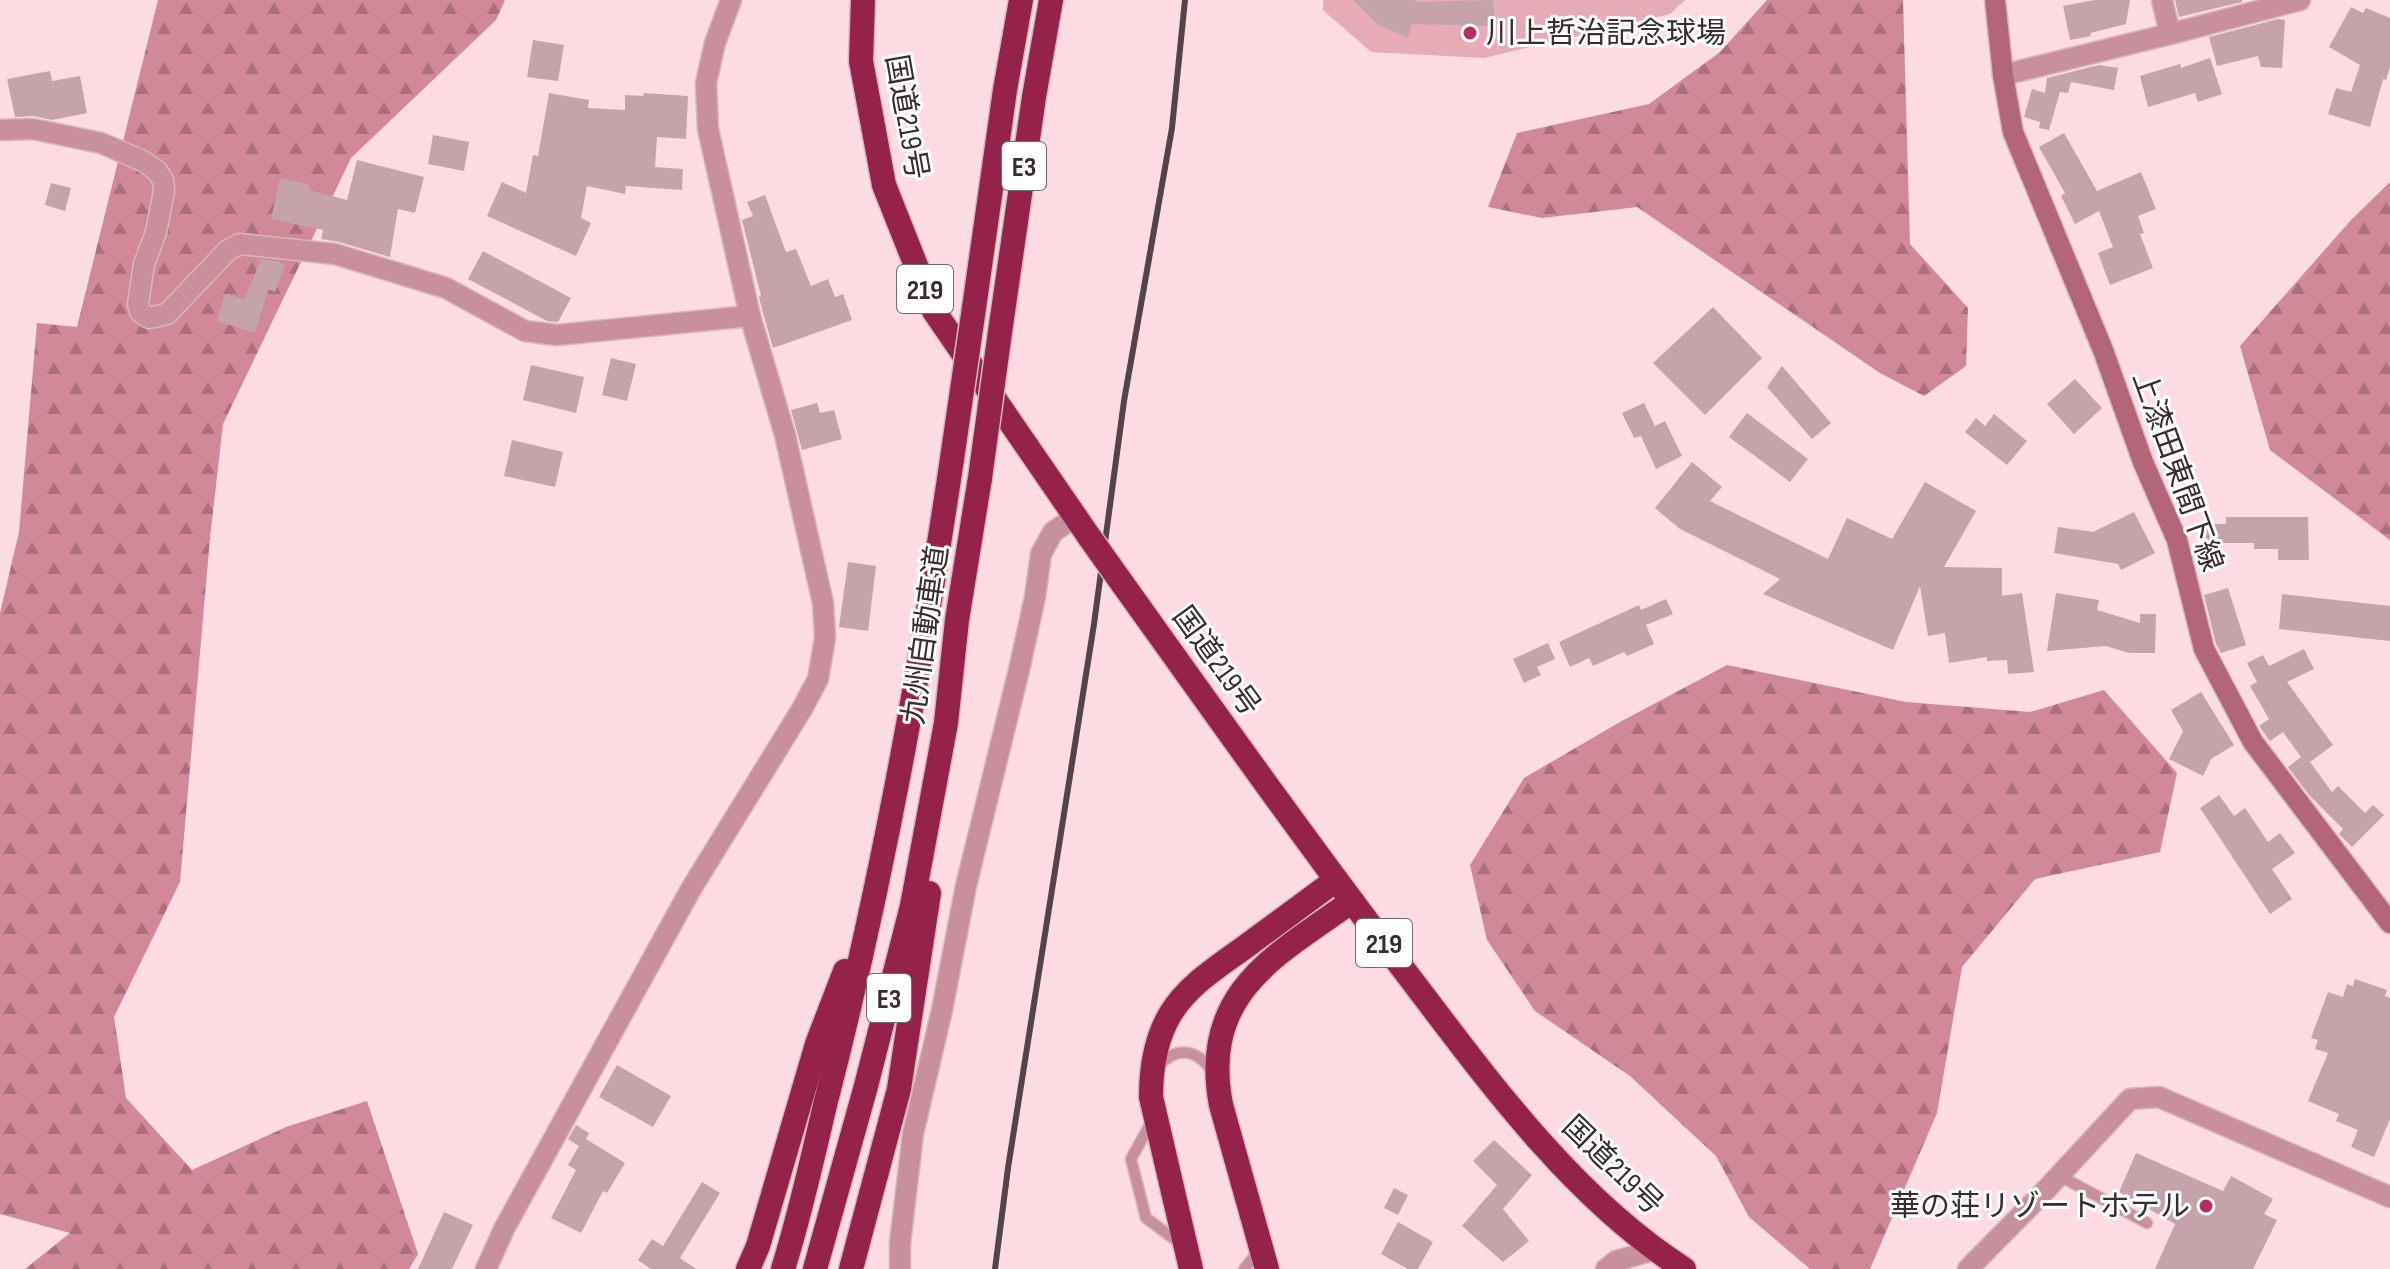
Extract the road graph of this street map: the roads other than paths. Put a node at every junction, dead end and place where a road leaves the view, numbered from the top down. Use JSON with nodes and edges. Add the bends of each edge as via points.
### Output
{"nodes":[{"id":1,"x":731,"y":0,"type":"edge"},
{"id":2,"x":863,"y":0,"type":"edge"},
{"id":3,"x":1011,"y":0,"type":"edge"},
{"id":4,"x":1021,"y":0,"type":"edge"},
{"id":5,"x":1051,"y":0,"type":"edge"},
{"id":6,"x":1062,"y":0,"type":"edge"},
{"id":7,"x":1995,"y":0,"type":"edge"},
{"id":8,"x":2162,"y":0,"type":"edge"},
{"id":9,"x":2300,"y":0,"type":"edge"},
{"id":10,"x":2170,"y":34,"type":"junction"},
{"id":11,"x":2003,"y":75,"type":"junction"},
{"id":12,"x":1005,"y":90,"type":"junction"},
{"id":13,"x":1034,"y":97,"type":"junction"},
{"id":14,"x":0,"y":130,"type":"edge"},
{"id":15,"x":750,"y":316,"type":"junction"},
{"id":16,"x":1075,"y":517,"type":"junction"},
{"id":17,"x":946,"y":723,"type":"junction"},
{"id":18,"x":1336,"y":880,"type":"junction"},
{"id":19,"x":876,"y":889,"type":"junction"},
{"id":20,"x":1351,"y":902,"type":"junction"},
{"id":21,"x":2390,"y":923,"type":"edge"},
{"id":22,"x":1151,"y":1075,"type":"junction"},
{"id":23,"x":1216,"y":1079,"type":"junction"},
{"id":24,"x":1155,"y":1115,"type":"junction"},
{"id":25,"x":2058,"y":1175,"type":"junction"},
{"id":26,"x":2390,"y":1197,"type":"edge"},
{"id":27,"x":2147,"y":1223,"type":"dead end"},
{"id":28,"x":1258,"y":1239,"type":"junction"},
{"id":29,"x":1654,"y":1250,"type":"junction"},
{"id":30,"x":1191,"y":1262,"type":"edge"},
{"id":31,"x":486,"y":1269,"type":"edge"},
{"id":32,"x":748,"y":1269,"type":"edge"},
{"id":33,"x":783,"y":1269,"type":"edge"},
{"id":34,"x":815,"y":1269,"type":"edge"},
{"id":35,"x":851,"y":1269,"type":"edge"},
{"id":36,"x":900,"y":1269,"type":"edge"},
{"id":37,"x":1244,"y":1269,"type":"edge"},
{"id":38,"x":1267,"y":1269,"type":"edge"},
{"id":39,"x":1606,"y":1269,"type":"edge"},
{"id":40,"x":1684,"y":1269,"type":"edge"},
{"id":41,"x":1968,"y":1269,"type":"edge"}],
"edges":[{"from":1,"to":15,"type":"street","via":[[706,83],[708,129]]},
{"from":2,"to":16,"type":"highway","name":"国道219号","number":"219","via":[[861,61],[884,185],[934,311]]},
{"from":3,"to":12,"type":"lane"},
{"from":4,"to":12,"type":"highway","name":"九州自動車道","number":"E3"},
{"from":5,"to":13,"type":"highway","name":"九州自動車道","number":"E3"},
{"from":6,"to":13,"type":"lane"},
{"from":7,"to":11,"type":"main road","name":"上漆田東間下線"},
{"from":8,"to":10,"type":"street"},
{"from":9,"to":10,"type":"street"},
{"from":10,"to":11,"type":"street"},
{"from":11,"to":21,"type":"main road","name":"上漆田東間下線","via":[[2013,132],[2177,540],[2204,649],[2253,742]]},
{"from":12,"to":19,"type":"highway","name":"九州自動車道","number":"E3","bridge":true,"via":[[939,544]]},
{"from":13,"to":17,"type":"highway","name":"九州自動車道","number":"E3","bridge":true},
{"from":14,"to":15,"type":"street","via":[[33,129],[101,143],[157,171],[164,191],[138,304],[149,318],[167,314],[240,244],[335,254],[446,288],[525,331],[557,335]]},
{"from":15,"to":31,"type":"street","via":[[785,435],[823,603],[825,638],[818,679],[669,928]]},
{"from":16,"to":18,"type":"highway","name":"国道219号","number":"219","bridge":true},
{"from":16,"to":36,"type":"street","via":[[1053,532],[1041,554],[913,1134]]},
{"from":17,"to":34,"type":"highway","name":"九州自動車道","number":"E3","via":[[912,906]]},
{"from":17,"to":35,"type":"highway","via":[[927,907],[899,1089]]},
{"from":18,"to":20,"type":"highway","name":"国道219号","number":"219"},
{"from":18,"to":22,"type":"highway","via":[[1185,995],[1162,1030]]},
{"from":19,"to":32,"type":"highway","via":[[817,1044]]},
{"from":19,"to":33,"type":"highway","name":"九州自動車道","number":"E3"},
{"from":20,"to":23,"type":"highway","via":[[1280,953],[1243,988],[1222,1031]]},
{"from":20,"to":29,"type":"highway","name":"国道219号","number":"219","via":[[1485,1078],[1571,1175]]},
{"from":22,"to":23,"type":"lane","via":[[1176,1052],[1205,1061]]},
{"from":22,"to":24,"type":"highway"},
{"from":23,"to":28,"type":"highway"},
{"from":24,"to":30,"type":"highway"},
{"from":24,"to":30,"type":"lane","via":[[1131,1159],[1146,1218]]},
{"from":25,"to":26,"type":"street","via":[[2130,1099],[2159,1097]]},
{"from":25,"to":27,"type":"lane"},
{"from":25,"to":41,"type":"street"},
{"from":28,"to":37,"type":"lane"},
{"from":28,"to":38,"type":"highway"},
{"from":29,"to":39,"type":"street"},
{"from":29,"to":40,"type":"highway","name":"国道219号","number":"219"}]}
